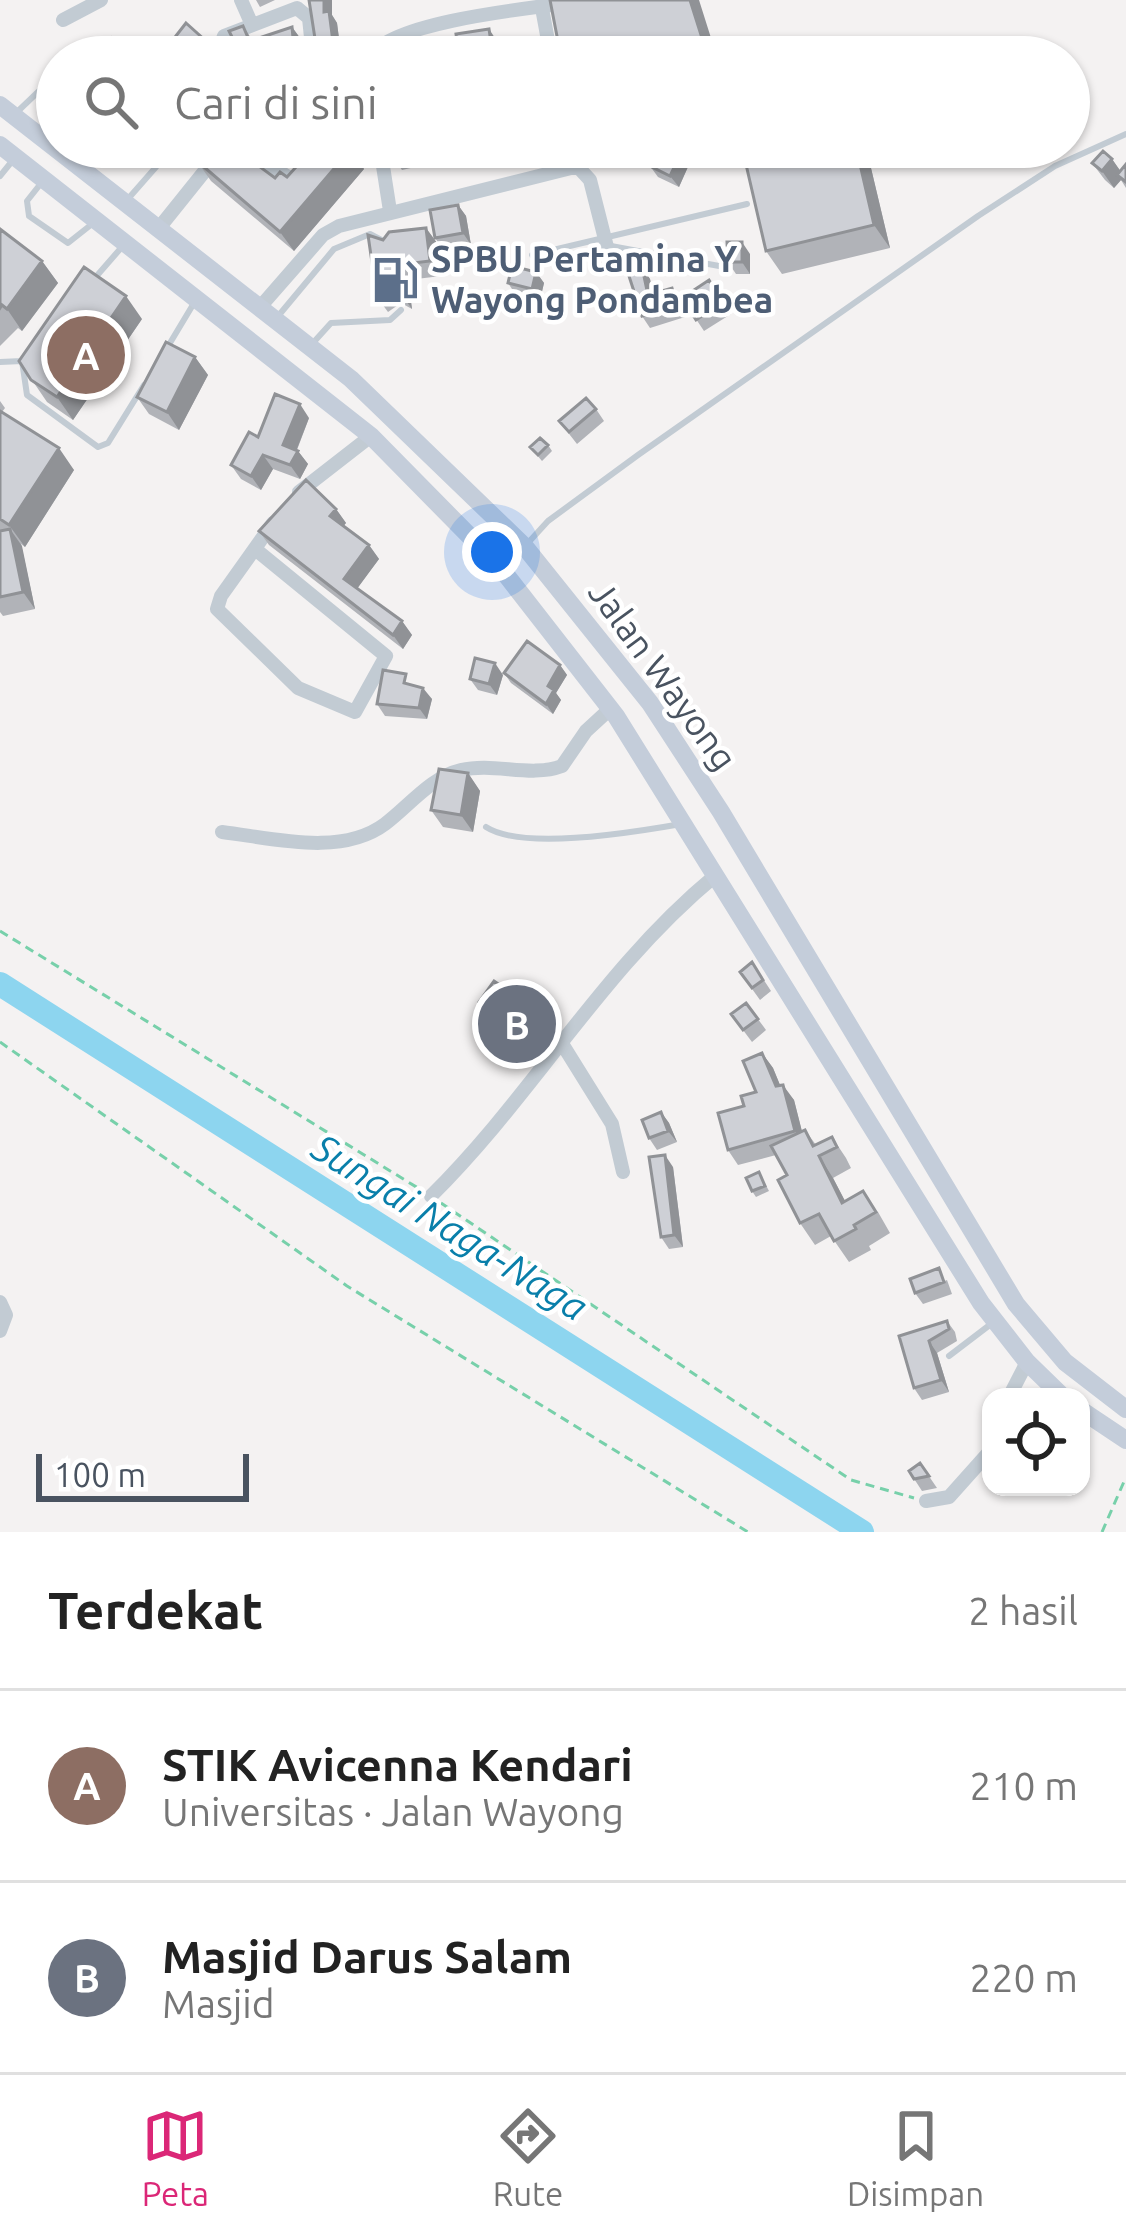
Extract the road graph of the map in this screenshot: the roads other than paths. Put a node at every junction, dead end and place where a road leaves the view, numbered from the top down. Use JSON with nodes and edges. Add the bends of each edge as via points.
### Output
{"nodes":[{"id":1,"x":101,"y":0,"type":"edge"},
{"id":2,"x":242,"y":0,"type":"edge"},
{"id":3,"x":592,"y":0,"type":"edge"},
{"id":4,"x":542,"y":8,"type":"junction"},
{"id":5,"x":63,"y":20,"type":"dead end"},
{"id":6,"x":253,"y":25,"type":"junction"},
{"id":7,"x":230,"y":36,"type":"edge"},
{"id":8,"x":309,"y":36,"type":"edge"},
{"id":9,"x":402,"y":36,"type":"edge"},
{"id":10,"x":547,"y":36,"type":"edge"},
{"id":11,"x":36,"y":94,"type":"edge"},
{"id":12,"x":7,"y":110,"type":"edge"},
{"id":13,"x":36,"y":133,"type":"edge"},
{"id":14,"x":1126,"y":134,"type":"edge"},
{"id":15,"x":7,"y":151,"type":"edge"},
{"id":16,"x":1090,"y":151,"type":"edge"},
{"id":17,"x":81,"y":168,"type":"edge"},
{"id":18,"x":155,"y":168,"type":"edge"},
{"id":19,"x":207,"y":168,"type":"edge"},
{"id":20,"x":268,"y":168,"type":"edge"},
{"id":21,"x":308,"y":168,"type":"edge"},
{"id":22,"x":383,"y":168,"type":"edge"},
{"id":23,"x":575,"y":168,"type":"joint"},
{"id":24,"x":1056,"y":168,"type":"edge"},
{"id":25,"x":0,"y":176,"type":"edge"},
{"id":26,"x":44,"y":179,"type":"junction"},
{"id":27,"x":125,"y":202,"type":"junction"},
{"id":28,"x":747,"y":204,"type":"edge"},
{"id":29,"x":390,"y":211,"type":"junction"},
{"id":30,"x":96,"y":220,"type":"junction"},
{"id":31,"x":159,"y":228,"type":"junction"},
{"id":32,"x":127,"y":242,"type":"junction"},
{"id":33,"x":607,"y":244,"type":"junction"},
{"id":34,"x":392,"y":248,"type":"edge"},
{"id":35,"x":532,"y":255,"type":"dead end"},
{"id":36,"x":730,"y":268,"type":"edge"},
{"id":37,"x":82,"y":293,"type":"edge"},
{"id":38,"x":196,"y":300,"type":"junction"},
{"id":39,"x":401,"y":310,"type":"dead end"},
{"id":40,"x":269,"y":312,"type":"junction"},
{"id":41,"x":37,"y":344,"type":"edge"},
{"id":42,"x":311,"y":345,"type":"junction"},
{"id":43,"x":160,"y":359,"type":"edge"},
{"id":44,"x":22,"y":361,"type":"junction"},
{"id":45,"x":0,"y":362,"type":"edge"},
{"id":46,"x":148,"y":379,"type":"edge"},
{"id":47,"x":370,"y":436,"type":"junction"},
{"id":48,"x":525,"y":547,"type":"junction"},
{"id":49,"x":255,"y":549,"type":"junction"},
{"id":50,"x":582,"y":616,"type":"junction"},
{"id":51,"x":556,"y":635,"type":"junction"},
{"id":52,"x":611,"y":708,"type":"junction"},
{"id":53,"x":684,"y":824,"type":"junction"},
{"id":54,"x":485,"y":827,"type":"dead end"},
{"id":55,"x":222,"y":832,"type":"dead end"},
{"id":56,"x":716,"y":875,"type":"junction"},
{"id":57,"x":560,"y":1042,"type":"junction"},
{"id":58,"x":623,"y":1172,"type":"dead end"},
{"id":59,"x":431,"y":1196,"type":"road end"},
{"id":60,"x":0,"y":1302,"type":"edge"},
{"id":61,"x":994,"y":1322,"type":"junction"},
{"id":62,"x":0,"y":1330,"type":"edge"},
{"id":63,"x":949,"y":1356,"type":"dead end"},
{"id":64,"x":1027,"y":1362,"type":"junction"},
{"id":65,"x":1014,"y":1388,"type":"edge"},
{"id":66,"x":1054,"y":1388,"type":"edge"},
{"id":67,"x":1126,"y":1409,"type":"edge"},
{"id":68,"x":1090,"y":1416,"type":"edge"},
{"id":69,"x":1126,"y":1440,"type":"edge"},
{"id":70,"x":982,"y":1460,"type":"edge"},
{"id":71,"x":926,"y":1501,"type":"road end"}],
"edges":[{"from":1,"to":5,"type":"street"},
{"from":2,"to":6,"type":"street"},
{"from":3,"to":4,"type":"street"},
{"from":4,"to":9,"type":"street"},
{"from":4,"to":10,"type":"street"},
{"from":6,"to":7,"type":"street"},
{"from":6,"to":8,"type":"street","via":[[303,10]]},
{"from":11,"to":12,"type":"lane"},
{"from":12,"to":13,"type":"main road","name":"Jalan Wayong"},
{"from":14,"to":16,"type":"lane"},
{"from":15,"to":25,"type":"lane"},
{"from":15,"to":26,"type":"main road","name":"Jalan Wayong"},
{"from":17,"to":27,"type":"main road","name":"Jalan Wayong"},
{"from":18,"to":27,"type":"lane"},
{"from":19,"to":31,"type":"street"},
{"from":20,"to":21,"type":"street","via":[[280,177],[302,177]]},
{"from":22,"to":29,"type":"street"},
{"from":23,"to":29,"type":"street"},
{"from":23,"to":33,"type":"street","via":[[590,180]]},
{"from":24,"to":48,"type":"lane","via":[[638,455]]},
{"from":26,"to":30,"type":"main road","name":"Jalan Wayong"},
{"from":26,"to":30,"type":"lane","via":[[27,201],[29,216],[68,243]]},
{"from":27,"to":31,"type":"main road","name":"Jalan Wayong"},
{"from":28,"to":33,"type":"lane"},
{"from":29,"to":40,"type":"street","via":[[323,235]]},
{"from":30,"to":32,"type":"main road","name":"Jalan Wayong"},
{"from":31,"to":40,"type":"main road","name":"Jalan Wayong"},
{"from":32,"to":37,"type":"lane"},
{"from":32,"to":38,"type":"main road","name":"Jalan Wayong"},
{"from":33,"to":35,"type":"lane"},
{"from":33,"to":36,"type":"lane"},
{"from":34,"to":40,"type":"lane","via":[[370,234],[334,249]]},
{"from":38,"to":43,"type":"lane"},
{"from":38,"to":47,"type":"main road","name":"Jalan Wayong"},
{"from":39,"to":42,"type":"lane","via":[[390,320],[331,323]]},
{"from":40,"to":42,"type":"main road","name":"Jalan Wayong"},
{"from":41,"to":44,"type":"lane"},
{"from":42,"to":48,"type":"main road","name":"Jalan Wayong"},
{"from":44,"to":45,"type":"lane"},
{"from":44,"to":46,"type":"lane","via":[[27,395],[98,447]]},
{"from":47,"to":49,"type":"street","via":[[285,508]]},
{"from":47,"to":51,"type":"main road","name":"Jalan Wayong","via":[[463,526]]},
{"from":48,"to":50,"type":"main road","name":"Jalan Wayong"},
{"from":49,"to":49,"type":"street","via":[[386,656],[356,712],[298,688],[218,609]]},
{"from":50,"to":51,"type":"main road"},
{"from":50,"to":67,"type":"main road","name":"Jalan Wayong","via":[[721,812],[1016,1304],[1065,1362]]},
{"from":51,"to":52,"type":"main road","name":"Jalan Wayong"},
{"from":52,"to":53,"type":"main road","name":"Jalan Wayong"},
{"from":52,"to":55,"type":"street","via":[[562,766],[447,775],[365,836],[317,842]]},
{"from":53,"to":54,"type":"lane","via":[[551,839]]},
{"from":53,"to":56,"type":"main road","name":"Jalan Wayong"},
{"from":56,"to":57,"type":"street","via":[[649,932]]},
{"from":56,"to":61,"type":"main road","name":"Jalan Wayong"},
{"from":57,"to":58,"type":"street","via":[[612,1124]]},
{"from":57,"to":59,"type":"street"},
{"from":60,"to":62,"type":"street"},
{"from":61,"to":63,"type":"lane"},
{"from":61,"to":64,"type":"main road","name":"Jalan Wayong"},
{"from":64,"to":65,"type":"street"},
{"from":64,"to":66,"type":"main road","name":"Jalan Wayong"},
{"from":68,"to":69,"type":"main road"},
{"from":70,"to":71,"type":"street","via":[[949,1497]]}]}
